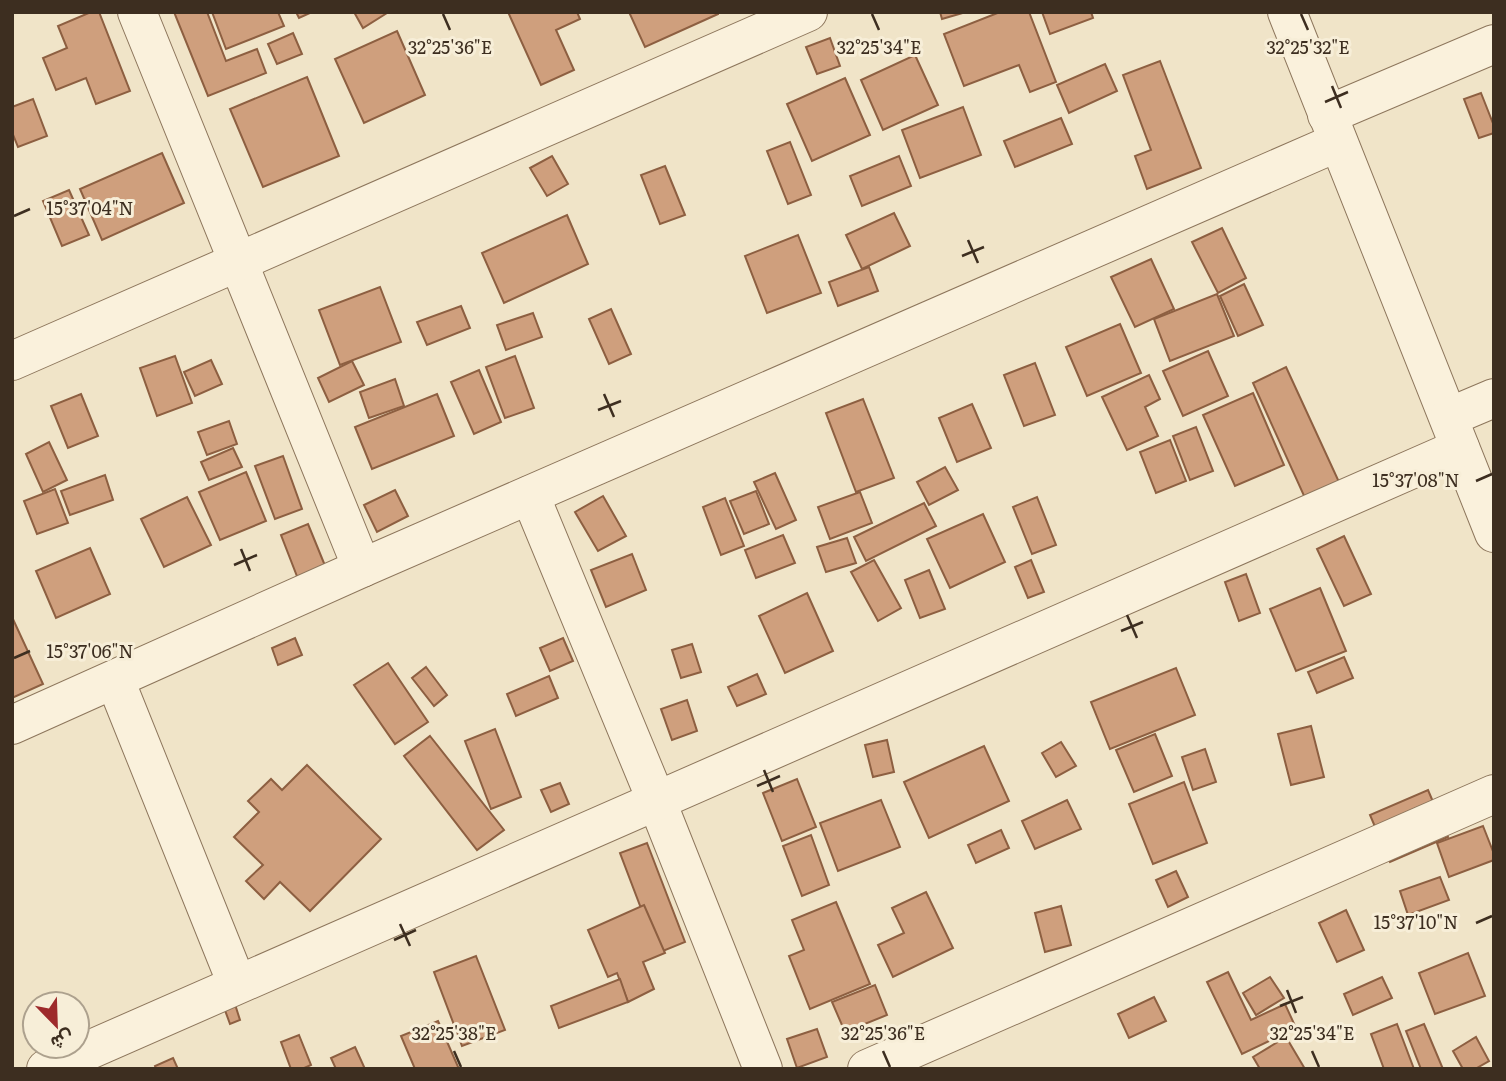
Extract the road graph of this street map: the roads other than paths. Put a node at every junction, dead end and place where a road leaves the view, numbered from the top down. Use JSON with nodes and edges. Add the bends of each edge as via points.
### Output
{"nodes":[{"id":1,"x":137,"y":12,"type":"edge"},
{"id":2,"x":808,"y":12,"type":"edge"},
{"id":3,"x":1287,"y":12,"type":"edge"},
{"id":4,"x":1494,"y":44,"type":"edge"},
{"id":5,"x":1333,"y":129,"type":"junction"},
{"id":6,"x":239,"y":261,"type":"junction"},
{"id":7,"x":12,"y":362,"type":"edge"},
{"id":8,"x":1494,"y":398,"type":"edge"},
{"id":9,"x":1455,"y":433,"type":"junction"},
{"id":10,"x":530,"y":495,"type":"junction"},
{"id":11,"x":1494,"y":533,"type":"edge"},
{"id":12,"x":362,"y":568,"type":"junction"},
{"id":13,"x":115,"y":680,"type":"junction"},
{"id":14,"x":12,"y":725,"type":"edge"},
{"id":15,"x":1494,"y":794,"type":"edge"},
{"id":16,"x":657,"y":802,"type":"junction"},
{"id":17,"x":237,"y":984,"type":"junction"},
{"id":18,"x":47,"y":1069,"type":"edge"},
{"id":19,"x":763,"y":1069,"type":"edge"},
{"id":20,"x":867,"y":1069,"type":"edge"}],
"edges":[{"from":1,"to":6,"type":"street"},
{"from":2,"to":6,"type":"street"},
{"from":3,"to":5,"type":"street"},
{"from":4,"to":5,"type":"street"},
{"from":5,"to":9,"type":"street"},
{"from":5,"to":10,"type":"street"},
{"from":6,"to":7,"type":"street"},
{"from":6,"to":12,"type":"street"},
{"from":8,"to":9,"type":"street"},
{"from":9,"to":11,"type":"street"},
{"from":9,"to":16,"type":"street"},
{"from":10,"to":12,"type":"street"},
{"from":10,"to":16,"type":"street"},
{"from":12,"to":13,"type":"street"},
{"from":13,"to":14,"type":"street"},
{"from":13,"to":17,"type":"street"},
{"from":15,"to":20,"type":"street"},
{"from":16,"to":17,"type":"street"},
{"from":16,"to":19,"type":"street"},
{"from":17,"to":18,"type":"street"}]}
